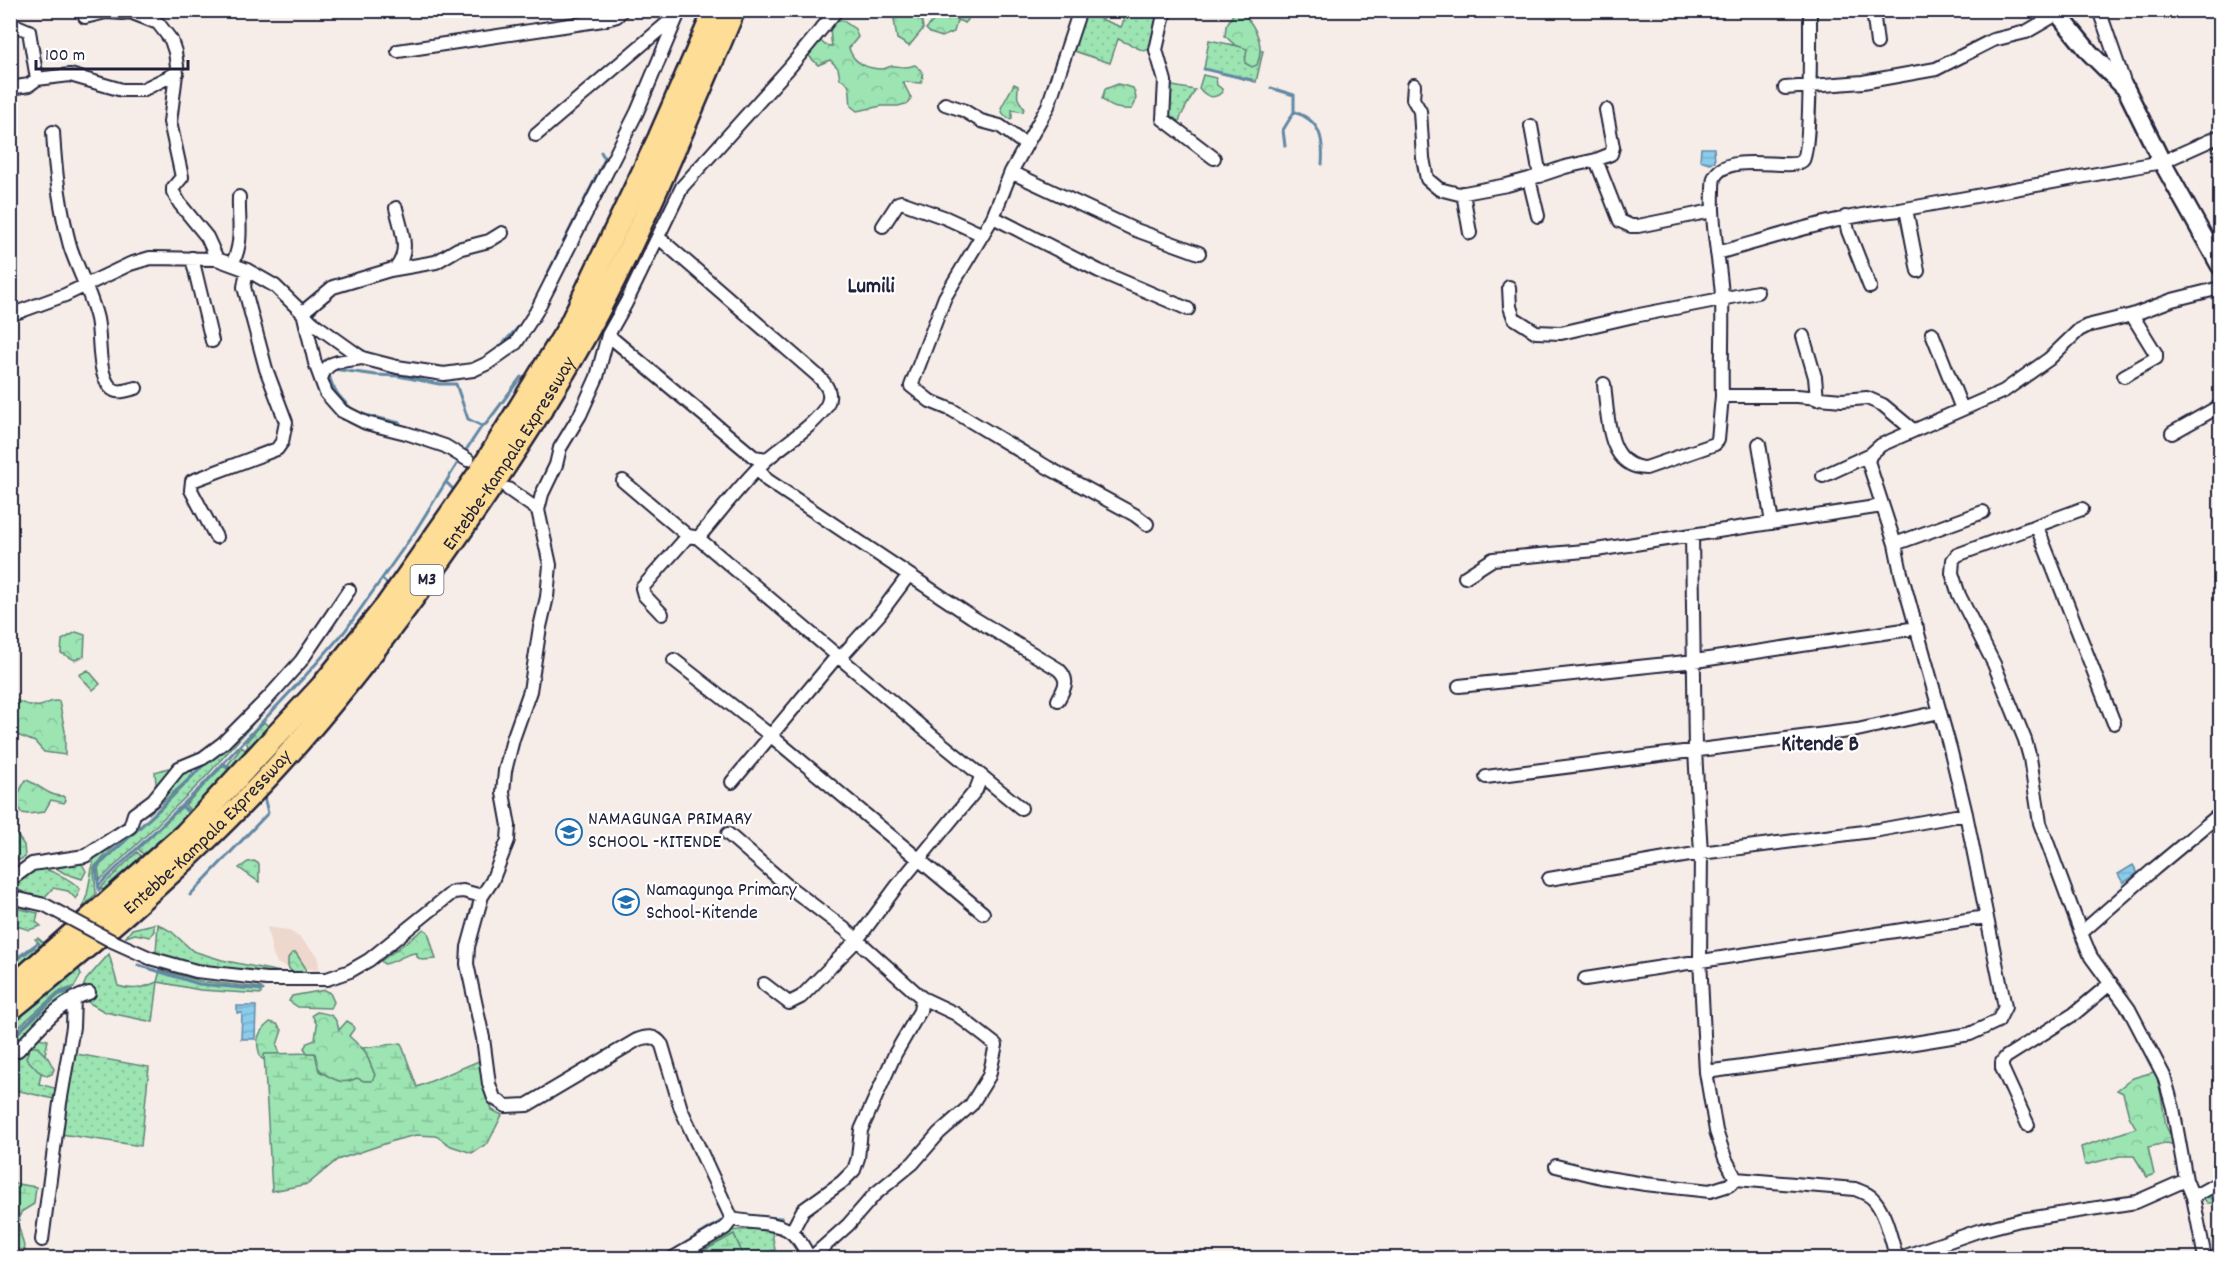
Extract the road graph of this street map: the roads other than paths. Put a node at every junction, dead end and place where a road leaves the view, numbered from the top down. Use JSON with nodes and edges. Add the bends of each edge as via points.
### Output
{"nodes":[{"id":1,"x":622,"y":10,"type":"edge"},
{"id":2,"x":715,"y":10,"type":"edge"},
{"id":3,"x":734,"y":10,"type":"edge"},
{"id":4,"x":837,"y":10,"type":"edge"},
{"id":5,"x":1080,"y":10,"type":"edge"},
{"id":6,"x":1165,"y":10,"type":"edge"},
{"id":7,"x":1810,"y":10,"type":"edge"},
{"id":8,"x":1873,"y":10,"type":"edge"},
{"id":9,"x":2099,"y":10,"type":"edge"},
{"id":10,"x":680,"y":11,"type":"edge"},
{"id":11,"x":2056,"y":12,"type":"edge"},
{"id":12,"x":85,"y":17,"type":"dead end"},
{"id":13,"x":10,"y":23,"type":"edge"},
{"id":14,"x":1877,"y":43,"type":"dead end"},
{"id":15,"x":399,"y":51,"type":"dead end"},
{"id":16,"x":177,"y":73,"type":"junction"},
{"id":17,"x":37,"y":79,"type":"junction"},
{"id":18,"x":1413,"y":85,"type":"dead end"},
{"id":19,"x":1808,"y":85,"type":"junction"},
{"id":20,"x":10,"y":87,"type":"edge"},
{"id":21,"x":1785,"y":88,"type":"dead end"},
{"id":22,"x":2126,"y":89,"type":"junction"},
{"id":23,"x":945,"y":104,"type":"dead end"},
{"id":24,"x":1606,"y":110,"type":"dead end"},
{"id":25,"x":1531,"y":126,"type":"dead end"},
{"id":26,"x":54,"y":132,"type":"dead end"},
{"id":27,"x":536,"y":135,"type":"dead end"},
{"id":28,"x":2220,"y":136,"type":"edge"},
{"id":29,"x":1026,"y":145,"type":"junction"},
{"id":30,"x":1214,"y":158,"type":"dead end"},
{"id":31,"x":1596,"y":160,"type":"junction"},
{"id":32,"x":2162,"y":162,"type":"junction"},
{"id":33,"x":1011,"y":172,"type":"junction"},
{"id":34,"x":1535,"y":177,"type":"junction"},
{"id":35,"x":1463,"y":193,"type":"junction"},
{"id":36,"x":239,"y":197,"type":"dead end"},
{"id":37,"x":396,"y":208,"type":"dead end"},
{"id":38,"x":1905,"y":209,"type":"junction"},
{"id":39,"x":1712,"y":211,"type":"junction"},
{"id":40,"x":1538,"y":216,"type":"dead end"},
{"id":41,"x":993,"y":217,"type":"junction"},
{"id":42,"x":1845,"y":218,"type":"junction"},
{"id":43,"x":883,"y":226,"type":"dead end"},
{"id":44,"x":502,"y":233,"type":"dead end"},
{"id":45,"x":1470,"y":233,"type":"dead end"},
{"id":46,"x":983,"y":235,"type":"junction"},
{"id":47,"x":658,"y":237,"type":"junction"},
{"id":48,"x":1199,"y":253,"type":"dead end"},
{"id":49,"x":1717,"y":253,"type":"junction"},
{"id":50,"x":192,"y":258,"type":"junction"},
{"id":51,"x":218,"y":259,"type":"junction"},
{"id":52,"x":232,"y":264,"type":"junction"},
{"id":53,"x":2220,"y":266,"type":"edge"},
{"id":54,"x":396,"y":268,"type":"junction"},
{"id":55,"x":248,"y":270,"type":"junction"},
{"id":56,"x":1918,"y":271,"type":"dead end"},
{"id":57,"x":86,"y":285,"type":"junction"},
{"id":58,"x":1509,"y":287,"type":"dead end"},
{"id":59,"x":1870,"y":287,"type":"dead end"},
{"id":60,"x":2220,"y":288,"type":"edge"},
{"id":61,"x":1757,"y":292,"type":"dead end"},
{"id":62,"x":1722,"y":299,"type":"junction"},
{"id":63,"x":1188,"y":309,"type":"dead end"},
{"id":64,"x":303,"y":312,"type":"junction"},
{"id":65,"x":10,"y":315,"type":"edge"},
{"id":66,"x":2132,"y":315,"type":"junction"},
{"id":67,"x":1932,"y":333,"type":"dead end"},
{"id":68,"x":608,"y":335,"type":"junction"},
{"id":69,"x":1803,"y":336,"type":"dead end"},
{"id":70,"x":212,"y":341,"type":"dead end"},
{"id":71,"x":362,"y":358,"type":"junction"},
{"id":72,"x":2124,"y":376,"type":"dead end"},
{"id":73,"x":321,"y":378,"type":"junction"},
{"id":74,"x":1604,"y":384,"type":"dead end"},
{"id":75,"x":136,"y":388,"type":"dead end"},
{"id":76,"x":1722,"y":396,"type":"junction"},
{"id":77,"x":1817,"y":399,"type":"junction"},
{"id":78,"x":2220,"y":406,"type":"edge"},
{"id":79,"x":1962,"y":409,"type":"junction"},
{"id":80,"x":1913,"y":430,"type":"junction"},
{"id":81,"x":2172,"y":433,"type":"dead end"},
{"id":82,"x":1759,"y":444,"type":"dead end"},
{"id":83,"x":1871,"y":454,"type":"junction"},
{"id":84,"x":468,"y":460,"type":"dead end"},
{"id":85,"x":762,"y":464,"type":"junction"},
{"id":86,"x":1823,"y":476,"type":"dead end"},
{"id":87,"x":623,"y":481,"type":"dead end"},
{"id":88,"x":508,"y":489,"type":"dead end"},
{"id":89,"x":1882,"y":506,"type":"junction"},
{"id":90,"x":2082,"y":509,"type":"dead end"},
{"id":91,"x":538,"y":510,"type":"junction"},
{"id":92,"x":1983,"y":512,"type":"dead end"},
{"id":93,"x":1772,"y":523,"type":"junction"},
{"id":94,"x":1147,"y":524,"type":"dead end"},
{"id":95,"x":2037,"y":527,"type":"junction"},
{"id":96,"x":1692,"y":535,"type":"junction"},
{"id":97,"x":216,"y":537,"type":"dead end"},
{"id":98,"x":693,"y":537,"type":"junction"},
{"id":99,"x":1895,"y":544,"type":"junction"},
{"id":100,"x":908,"y":576,"type":"junction"},
{"id":101,"x":1465,"y":577,"type":"dead end"},
{"id":102,"x":349,"y":590,"type":"dead end"},
{"id":103,"x":662,"y":614,"type":"dead end"},
{"id":104,"x":1917,"y":628,"type":"junction"},
{"id":105,"x":839,"y":656,"type":"junction"},
{"id":106,"x":674,"y":660,"type":"dead end"},
{"id":107,"x":1695,"y":661,"type":"junction"},
{"id":108,"x":1459,"y":686,"type":"dead end"},
{"id":109,"x":1058,"y":700,"type":"dead end"},
{"id":110,"x":1940,"y":712,"type":"junction"},
{"id":111,"x":2114,"y":723,"type":"dead end"},
{"id":112,"x":770,"y":735,"type":"junction"},
{"id":113,"x":1695,"y":751,"type":"junction"},
{"id":114,"x":981,"y":777,"type":"junction"},
{"id":115,"x":1486,"y":777,"type":"dead end"},
{"id":116,"x":732,"y":782,"type":"dead end"},
{"id":117,"x":1021,"y":808,"type":"dead end"},
{"id":118,"x":1966,"y":814,"type":"junction"},
{"id":119,"x":2220,"y":814,"type":"edge"},
{"id":120,"x":728,"y":834,"type":"dead end"},
{"id":121,"x":1701,"y":853,"type":"junction"},
{"id":122,"x":918,"y":859,"type":"junction"},
{"id":123,"x":1549,"y":879,"type":"dead end"},
{"id":124,"x":10,"y":880,"type":"edge"},
{"id":125,"x":482,"y":896,"type":"junction"},
{"id":126,"x":10,"y":897,"type":"edge"},
{"id":127,"x":982,"y":913,"type":"dead end"},
{"id":128,"x":1986,"y":916,"type":"junction"},
{"id":129,"x":2081,"y":933,"type":"junction"},
{"id":130,"x":857,"y":940,"type":"junction"},
{"id":131,"x":1700,"y":960,"type":"junction"},
{"id":132,"x":1585,"y":979,"type":"dead end"},
{"id":133,"x":2111,"y":983,"type":"junction"},
{"id":134,"x":764,"y":984,"type":"dead end"},
{"id":135,"x":10,"y":989,"type":"edge"},
{"id":136,"x":88,"y":993,"type":"dead end"},
{"id":137,"x":74,"y":998,"type":"junction"},
{"id":138,"x":922,"y":998,"type":"junction"},
{"id":139,"x":10,"y":1010,"type":"edge"},
{"id":140,"x":10,"y":1054,"type":"edge"},
{"id":141,"x":1706,"y":1072,"type":"junction"},
{"id":142,"x":2028,"y":1125,"type":"dead end"},
{"id":143,"x":1556,"y":1166,"type":"dead end"},
{"id":144,"x":1736,"y":1179,"type":"junction"},
{"id":145,"x":2186,"y":1180,"type":"junction"},
{"id":146,"x":2220,"y":1182,"type":"edge"},
{"id":147,"x":2193,"y":1197,"type":"junction"},
{"id":148,"x":732,"y":1219,"type":"junction"},
{"id":149,"x":792,"y":1231,"type":"junction"},
{"id":150,"x":42,"y":1240,"type":"dead end"},
{"id":151,"x":673,"y":1258,"type":"edge"},
{"id":152,"x":810,"y":1258,"type":"edge"},
{"id":153,"x":1899,"y":1258,"type":"edge"},
{"id":154,"x":2205,"y":1258,"type":"edge"}],
"edges":[{"from":1,"to":15,"type":"street","via":[[603,20]]},
{"from":2,"to":135,"type":"highway","name":"Entebbe-Kampala Expressway","number":"M3","via":[[646,167],[568,327],[480,472],[387,605],[322,686],[185,834]]},
{"from":3,"to":139,"type":"highway","name":"Entebbe-Kampala Expressway","number":"M3","via":[[657,191],[585,336],[497,481],[387,636],[242,804],[186,858]]},
{"from":4,"to":47,"type":"street","via":[[689,178]]},
{"from":5,"to":29,"type":"street","via":[[1052,98]]},
{"from":6,"to":30,"type":"street","via":[[1156,50],[1165,81],[1163,119]]},
{"from":7,"to":19,"type":"street"},
{"from":8,"to":14,"type":"street"},
{"from":9,"to":22,"type":"street"},
{"from":10,"to":27,"type":"street"},
{"from":10,"to":71,"type":"street","via":[[637,112],[557,274],[516,343],[473,370],[444,374]]},
{"from":11,"to":19,"type":"street","via":[[2026,32],[1993,40],[1936,69],[1863,82]]},
{"from":11,"to":22,"type":"street"},
{"from":12,"to":16,"type":"street","via":[[130,12],[158,23],[176,52]]},
{"from":13,"to":17,"type":"street","via":[[29,31]]},
{"from":16,"to":17,"type":"street","via":[[142,90],[122,90],[70,75]]},
{"from":16,"to":51,"type":"street","via":[[170,122],[182,177],[173,192],[207,237]]},
{"from":17,"to":20,"type":"street","via":[[29,85]]},
{"from":18,"to":35,"type":"street","via":[[1413,99],[1420,111],[1427,179],[1438,189]]},
{"from":19,"to":21,"type":"street"},
{"from":19,"to":39,"type":"street","via":[[1803,161],[1798,165],[1767,162],[1725,169],[1714,179]]},
{"from":22,"to":32,"type":"street"},
{"from":23,"to":29,"type":"street","via":[[1000,126]]},
{"from":24,"to":31,"type":"street","via":[[1613,150]]},
{"from":25,"to":34,"type":"street"},
{"from":26,"to":57,"type":"street","via":[[66,231]]},
{"from":28,"to":32,"type":"street"},
{"from":29,"to":33,"type":"street"},
{"from":31,"to":34,"type":"street"},
{"from":31,"to":39,"type":"street","via":[[1620,221],[1625,224],[1638,226]]},
{"from":32,"to":38,"type":"street"},
{"from":32,"to":53,"type":"street"},
{"from":33,"to":41,"type":"street"},
{"from":33,"to":48,"type":"street","via":[[1133,229]]},
{"from":34,"to":35,"type":"street"},
{"from":34,"to":40,"type":"street"},
{"from":35,"to":45,"type":"street"},
{"from":36,"to":52,"type":"street","via":[[240,244]]},
{"from":37,"to":54,"type":"street","via":[[405,254]]},
{"from":38,"to":42,"type":"street"},
{"from":38,"to":56,"type":"street"},
{"from":39,"to":49,"type":"street"},
{"from":41,"to":46,"type":"street"},
{"from":41,"to":63,"type":"street","via":[[1099,271]]},
{"from":42,"to":49,"type":"street"},
{"from":42,"to":59,"type":"street"},
{"from":43,"to":46,"type":"street","via":[[901,202]]},
{"from":44,"to":54,"type":"street","via":[[489,241],[458,249],[436,262]]},
{"from":46,"to":94,"type":"street","via":[[942,303],[911,386],[930,401],[952,410]]},
{"from":47,"to":68,"type":"street"},
{"from":47,"to":85,"type":"street","via":[[828,387],[826,405]]},
{"from":49,"to":62,"type":"street"},
{"from":50,"to":51,"type":"street"},
{"from":50,"to":57,"type":"street","via":[[150,258]]},
{"from":50,"to":70,"type":"street"},
{"from":51,"to":52,"type":"street"},
{"from":52,"to":55,"type":"street"},
{"from":54,"to":64,"type":"street","via":[[333,287]]},
{"from":55,"to":64,"type":"street","via":[[275,286]]},
{"from":55,"to":97,"type":"street","via":[[244,287],[286,427],[277,449],[190,483],[190,490]]},
{"from":57,"to":65,"type":"street"},
{"from":57,"to":75,"type":"street","via":[[109,385],[121,392]]},
{"from":58,"to":62,"type":"street","via":[[1514,318],[1536,332],[1553,334]]},
{"from":60,"to":66,"type":"street"},
{"from":61,"to":62,"type":"street"},
{"from":62,"to":76,"type":"street"},
{"from":64,"to":71,"type":"street","via":[[325,333]]},
{"from":64,"to":73,"type":"street"},
{"from":66,"to":72,"type":"street","via":[[2156,358]]},
{"from":66,"to":79,"type":"street","via":[[2079,330],[2026,377]]},
{"from":67,"to":79,"type":"street"},
{"from":68,"to":85,"type":"street"},
{"from":68,"to":91,"type":"street","via":[[597,377],[560,448]]},
{"from":69,"to":77,"type":"street"},
{"from":71,"to":73,"type":"street","via":[[330,363]]},
{"from":73,"to":84,"type":"street","via":[[326,393],[342,411],[366,423],[445,446]]},
{"from":74,"to":76,"type":"street","via":[[1617,454],[1636,468],[1715,444]]},
{"from":76,"to":77,"type":"street"},
{"from":77,"to":80,"type":"street","via":[[1875,400]]},
{"from":78,"to":81,"type":"street"},
{"from":79,"to":80,"type":"street"},
{"from":80,"to":83,"type":"street"},
{"from":82,"to":93,"type":"street"},
{"from":83,"to":86,"type":"street"},
{"from":83,"to":89,"type":"street","via":[[1869,468]]},
{"from":85,"to":98,"type":"street"},
{"from":85,"to":100,"type":"street","via":[[767,480]]},
{"from":87,"to":98,"type":"street"},
{"from":88,"to":91,"type":"street"},
{"from":89,"to":93,"type":"street"},
{"from":89,"to":99,"type":"street"},
{"from":90,"to":95,"type":"street"},
{"from":91,"to":125,"type":"street","via":[[549,565],[547,597],[530,691],[505,771],[508,840]]},
{"from":92,"to":99,"type":"street"},
{"from":93,"to":96,"type":"street"},
{"from":95,"to":111,"type":"street"},
{"from":95,"to":129,"type":"street","via":[[1957,555],[1952,573],[2025,740],[2040,824]]},
{"from":96,"to":101,"type":"street","via":[[1596,550],[1493,559]]},
{"from":96,"to":107,"type":"street"},
{"from":98,"to":103,"type":"street","via":[[642,588]]},
{"from":98,"to":105,"type":"street"},
{"from":99,"to":104,"type":"street"},
{"from":100,"to":105,"type":"street","via":[[879,615]]},
{"from":100,"to":109,"type":"street","via":[[1058,669],[1066,680]]},
{"from":102,"to":124,"type":"street","via":[[301,661],[268,698],[223,743],[203,758],[179,768],[153,800],[134,814],[130,827],[86,856],[32,864]]},
{"from":104,"to":107,"type":"street"},
{"from":104,"to":110,"type":"street"},
{"from":105,"to":112,"type":"street"},
{"from":105,"to":114,"type":"street"},
{"from":106,"to":112,"type":"street"},
{"from":107,"to":108,"type":"street"},
{"from":107,"to":113,"type":"street"},
{"from":110,"to":113,"type":"street","via":[[1857,730]]},
{"from":110,"to":118,"type":"street"},
{"from":112,"to":116,"type":"street"},
{"from":112,"to":122,"type":"street"},
{"from":113,"to":115,"type":"street"},
{"from":113,"to":121,"type":"street"},
{"from":114,"to":117,"type":"street"},
{"from":114,"to":122,"type":"street","via":[[976,790]]},
{"from":118,"to":121,"type":"street","via":[[1879,830]]},
{"from":118,"to":128,"type":"street"},
{"from":119,"to":129,"type":"street"},
{"from":120,"to":130,"type":"street"},
{"from":121,"to":123,"type":"street"},
{"from":121,"to":131,"type":"street"},
{"from":122,"to":127,"type":"street"},
{"from":122,"to":130,"type":"street"},
{"from":125,"to":126,"type":"street","bridge":true,"via":[[453,892],[369,960],[327,979],[267,979],[196,971],[150,958],[45,905]]},
{"from":125,"to":148,"type":"street","via":[[467,964],[489,1084],[495,1098],[506,1107],[527,1105],[637,1040],[646,1036],[657,1039],[681,1109]]},
{"from":128,"to":131,"type":"street"},
{"from":128,"to":141,"type":"street","via":[[2005,1007],[1998,1021],[1970,1034]]},
{"from":129,"to":133,"type":"street","via":[[2091,957]]},
{"from":130,"to":134,"type":"street","via":[[794,1001],[789,1003]]},
{"from":130,"to":138,"type":"street"},
{"from":131,"to":132,"type":"street"},
{"from":131,"to":141,"type":"street"},
{"from":133,"to":142,"type":"street","via":[[2074,1014],[2002,1062]]},
{"from":133,"to":145,"type":"street","via":[[2135,1018],[2164,1076],[2174,1108]]},
{"from":136,"to":137,"type":"street"},
{"from":137,"to":140,"type":"street"},
{"from":137,"to":150,"type":"street"},
{"from":138,"to":149,"type":"street","via":[[920,1011],[895,1054],[861,1130],[854,1170],[803,1210]]},
{"from":138,"to":152,"type":"street","via":[[956,1014],[996,1045],[989,1076],[971,1105]]},
{"from":141,"to":144,"type":"street","via":[[1716,1131]]},
{"from":143,"to":144,"type":"street","via":[[1601,1177],[1710,1191]]},
{"from":144,"to":153,"type":"street","via":[[1823,1185],[1855,1189],[1868,1195],[1880,1209]]},
{"from":145,"to":147,"type":"street"},
{"from":145,"to":153,"type":"street","via":[[2136,1202],[2020,1220]]},
{"from":146,"to":147,"type":"street"},
{"from":147,"to":154,"type":"street"},
{"from":148,"to":149,"type":"street"},
{"from":148,"to":151,"type":"street"},
{"from":149,"to":152,"type":"street"}]}
